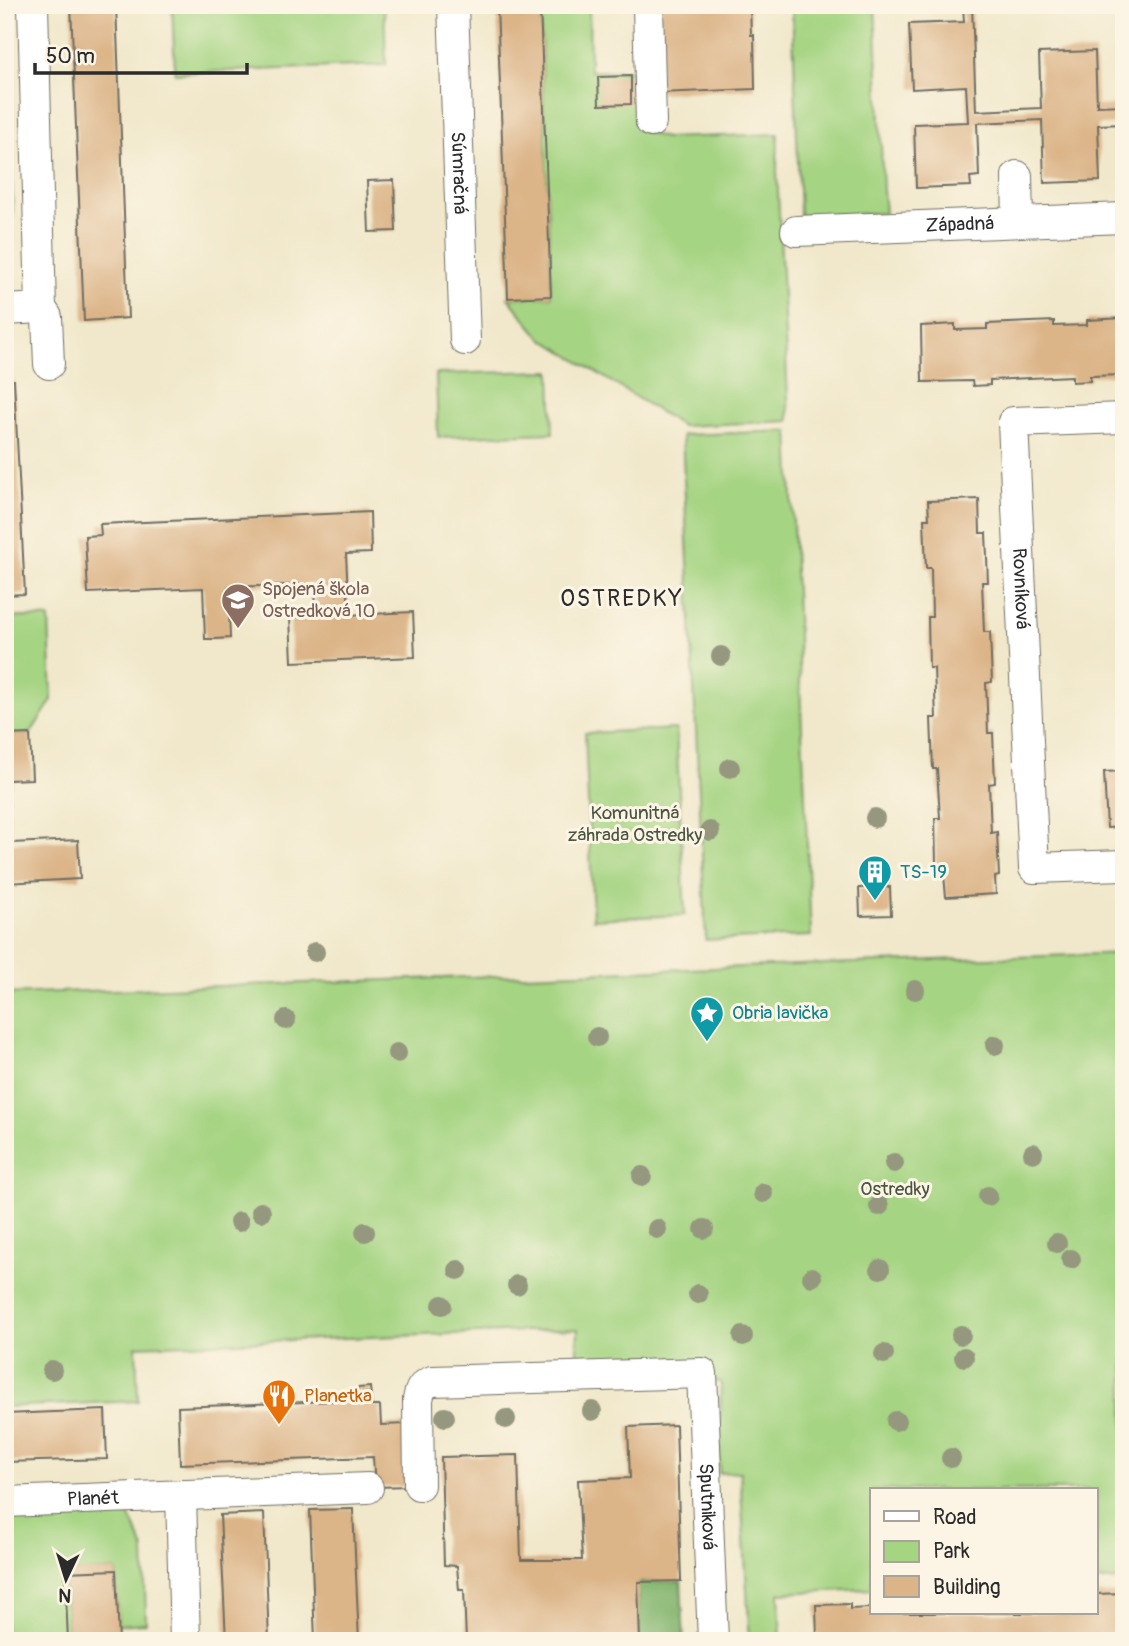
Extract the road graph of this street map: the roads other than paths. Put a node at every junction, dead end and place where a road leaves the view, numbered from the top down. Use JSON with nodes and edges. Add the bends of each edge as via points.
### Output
{"nodes":[{"id":1,"x":33,"y":5,"type":"edge"},
{"id":2,"x":453,"y":5,"type":"edge"},
{"id":3,"x":648,"y":5,"type":"edge"},
{"id":4,"x":651,"y":122,"type":"dead end"},
{"id":5,"x":1017,"y":176,"type":"dead end"},
{"id":6,"x":1124,"y":218,"type":"edge"},
{"id":7,"x":1018,"y":222,"type":"junction"},
{"id":8,"x":796,"y":231,"type":"dead end"},
{"id":9,"x":41,"y":308,"type":"junction"},
{"id":10,"x":5,"y":310,"type":"edge"},
{"id":11,"x":465,"y":340,"type":"dead end"},
{"id":12,"x":49,"y":364,"type":"dead end"},
{"id":13,"x":1124,"y":418,"type":"edge"},
{"id":14,"x":1124,"y":865,"type":"edge"},
{"id":15,"x":419,"y":1485,"type":"dead end"},
{"id":16,"x":368,"y":1488,"type":"dead end"},
{"id":17,"x":181,"y":1495,"type":"junction"},
{"id":18,"x":5,"y":1502,"type":"edge"},
{"id":19,"x":185,"y":1641,"type":"edge"},
{"id":20,"x":713,"y":1641,"type":"edge"}],
"edges":[{"from":1,"to":9,"type":"street"},
{"from":2,"to":11,"type":"street","name":"Súmračná"},
{"from":3,"to":4,"type":"street"},
{"from":5,"to":7,"type":"street"},
{"from":6,"to":7,"type":"street","name":"Západná"},
{"from":7,"to":8,"type":"street","name":"Západná"},
{"from":9,"to":10,"type":"street"},
{"from":9,"to":12,"type":"street","via":[[47,317]]},
{"from":13,"to":14,"type":"street","name":"Rovníková","via":[[1013,422],[1034,869]]},
{"from":15,"to":20,"type":"street","name":"Sputniková","via":[[418,1400],[424,1384],[702,1373]]},
{"from":16,"to":17,"type":"street","name":"Planét"},
{"from":17,"to":18,"type":"street","name":"Planét"},
{"from":17,"to":19,"type":"street"}]}
